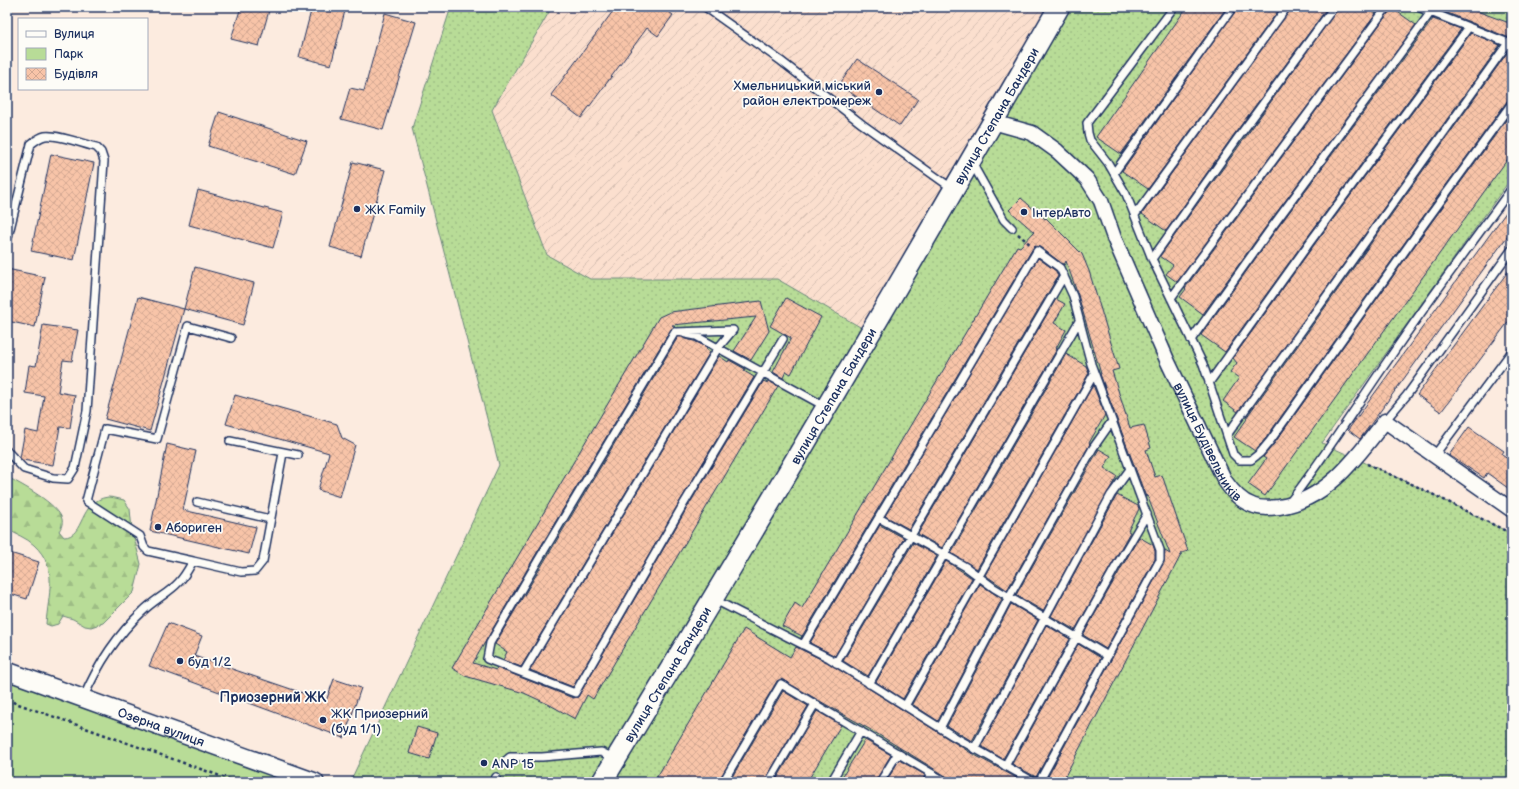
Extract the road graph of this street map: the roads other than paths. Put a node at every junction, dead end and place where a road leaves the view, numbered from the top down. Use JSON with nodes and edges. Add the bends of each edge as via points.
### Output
{"nodes":[{"id":1,"x":705,"y":7,"type":"edge"},
{"id":2,"x":1059,"y":7,"type":"edge"},
{"id":3,"x":1174,"y":7,"type":"edge"},
{"id":4,"x":1233,"y":7,"type":"edge"},
{"id":5,"x":1286,"y":7,"type":"edge"},
{"id":6,"x":1334,"y":7,"type":"edge"},
{"id":7,"x":1387,"y":7,"type":"edge"},
{"id":8,"x":1418,"y":7,"type":"edge"},
{"id":9,"x":1431,"y":12,"type":"junction"},
{"id":10,"x":1469,"y":27,"type":"junction"},
{"id":11,"x":1510,"y":44,"type":"edge"},
{"id":12,"x":1512,"y":103,"type":"edge"},
{"id":13,"x":993,"y":122,"type":"junction"},
{"id":14,"x":970,"y":161,"type":"junction"},
{"id":15,"x":1114,"y":173,"type":"junction"},
{"id":16,"x":1512,"y":188,"type":"edge"},
{"id":17,"x":954,"y":190,"type":"junction"},
{"id":18,"x":1134,"y":215,"type":"junction"},
{"id":19,"x":1012,"y":228,"type":"road end"},
{"id":20,"x":7,"y":241,"type":"edge"},
{"id":21,"x":1512,"y":249,"type":"edge"},
{"id":22,"x":1152,"y":259,"type":"junction"},
{"id":23,"x":1064,"y":276,"type":"junction"},
{"id":24,"x":1171,"y":298,"type":"junction"},
{"id":25,"x":1079,"y":321,"type":"junction"},
{"id":26,"x":675,"y":332,"type":"junction"},
{"id":27,"x":231,"y":338,"type":"dead end"},
{"id":28,"x":783,"y":339,"type":"dead end"},
{"id":29,"x":1191,"y":340,"type":"junction"},
{"id":30,"x":718,"y":348,"type":"junction"},
{"id":31,"x":1512,"y":351,"type":"edge"},
{"id":32,"x":763,"y":372,"type":"junction"},
{"id":33,"x":1094,"y":374,"type":"junction"},
{"id":34,"x":1209,"y":383,"type":"junction"},
{"id":35,"x":826,"y":407,"type":"junction"},
{"id":36,"x":1112,"y":421,"type":"junction"},
{"id":37,"x":1385,"y":421,"type":"junction"},
{"id":38,"x":1227,"y":435,"type":"junction"},
{"id":39,"x":230,"y":441,"type":"dead end"},
{"id":40,"x":7,"y":452,"type":"edge"},
{"id":41,"x":283,"y":453,"type":"junction"},
{"id":42,"x":298,"y":455,"type":"dead end"},
{"id":43,"x":1434,"y":456,"type":"junction"},
{"id":44,"x":1130,"y":469,"type":"junction"},
{"id":45,"x":1308,"y":479,"type":"junction"},
{"id":46,"x":1317,"y":492,"type":"junction"},
{"id":47,"x":197,"y":502,"type":"dead end"},
{"id":48,"x":1287,"y":506,"type":"junction"},
{"id":49,"x":1512,"y":510,"type":"edge"},
{"id":50,"x":1147,"y":514,"type":"junction"},
{"id":51,"x":879,"y":518,"type":"junction"},
{"id":52,"x":270,"y":519,"type":"junction"},
{"id":53,"x":910,"y":536,"type":"junction"},
{"id":54,"x":945,"y":555,"type":"junction"},
{"id":55,"x":192,"y":561,"type":"junction"},
{"id":56,"x":978,"y":576,"type":"junction"},
{"id":57,"x":1009,"y":596,"type":"junction"},
{"id":58,"x":713,"y":599,"type":"junction"},
{"id":59,"x":1045,"y":618,"type":"junction"},
{"id":60,"x":1076,"y":637,"type":"junction"},
{"id":61,"x":803,"y":646,"type":"junction"},
{"id":62,"x":1108,"y":656,"type":"junction"},
{"id":63,"x":836,"y":663,"type":"junction"},
{"id":64,"x":7,"y":672,"type":"edge"},
{"id":65,"x":522,"y":673,"type":"junction"},
{"id":66,"x":869,"y":684,"type":"junction"},
{"id":67,"x":83,"y":699,"type":"junction"},
{"id":68,"x":815,"y":704,"type":"junction"},
{"id":69,"x":905,"y":706,"type":"junction"},
{"id":70,"x":940,"y":728,"type":"junction"},
{"id":71,"x":860,"y":731,"type":"junction"},
{"id":72,"x":974,"y":748,"type":"junction"},
{"id":73,"x":898,"y":753,"type":"junction"},
{"id":74,"x":616,"y":759,"type":"junction"},
{"id":75,"x":504,"y":762,"type":"dead end"},
{"id":76,"x":1005,"y":766,"type":"junction"},
{"id":77,"x":932,"y":774,"type":"junction"},
{"id":78,"x":315,"y":782,"type":"edge"},
{"id":79,"x":602,"y":782,"type":"edge"},
{"id":80,"x":723,"y":782,"type":"edge"},
{"id":81,"x":769,"y":782,"type":"edge"},
{"id":82,"x":831,"y":782,"type":"edge"},
{"id":83,"x":880,"y":782,"type":"edge"},
{"id":84,"x":927,"y":782,"type":"edge"},
{"id":85,"x":946,"y":782,"type":"edge"},
{"id":86,"x":1034,"y":782,"type":"edge"},
{"id":87,"x":1039,"y":782,"type":"edge"}],
"edges":[{"from":1,"to":17,"type":"lane"},
{"from":2,"to":13,"type":"main road","name":"вулиця Степана Бандери"},
{"from":3,"to":15,"type":"lane","via":[[1087,123],[1090,140]]},
{"from":4,"to":15,"type":"lane"},
{"from":5,"to":18,"type":"lane"},
{"from":6,"to":22,"type":"lane"},
{"from":7,"to":24,"type":"lane"},
{"from":8,"to":9,"type":"lane"},
{"from":9,"to":10,"type":"lane"},
{"from":9,"to":29,"type":"lane"},
{"from":10,"to":11,"type":"lane"},
{"from":10,"to":34,"type":"lane"},
{"from":11,"to":38,"type":"lane"},
{"from":12,"to":38,"type":"lane","via":[[1260,453],[1251,460],[1239,460],[1233,454]]},
{"from":13,"to":14,"type":"main road","name":"вулиця Степана Бандери"},
{"from":13,"to":48,"type":"street","name":"вулиця Будівельників","via":[[1032,133],[1057,151],[1087,179],[1101,201],[1114,238],[1167,360],[1225,481],[1237,496],[1252,505],[1268,508]]},
{"from":14,"to":17,"type":"main road","name":"вулиця Степана Бандери"},
{"from":14,"to":19,"type":"lane","via":[[1004,220]]},
{"from":15,"to":18,"type":"lane"},
{"from":16,"to":45,"type":"lane","via":[[1416,318]]},
{"from":17,"to":35,"type":"main road","name":"вулиця Степана Бандери"},
{"from":18,"to":22,"type":"lane"},
{"from":20,"to":40,"type":"lane","via":[[31,144],[38,138],[52,136],[96,147],[101,152],[104,161],[87,411],[76,468],[68,479],[53,478],[24,469]]},
{"from":21,"to":37,"type":"lane"},
{"from":22,"to":24,"type":"lane"},
{"from":23,"to":25,"type":"lane","via":[[1073,296]]},
{"from":23,"to":51,"type":"lane","via":[[1060,268],[1037,251]]},
{"from":23,"to":53,"type":"lane"},
{"from":24,"to":29,"type":"lane"},
{"from":25,"to":33,"type":"lane"},
{"from":25,"to":54,"type":"lane"},
{"from":26,"to":30,"type":"lane","via":[[696,336]]},
{"from":26,"to":30,"type":"lane","via":[[733,330]]},
{"from":26,"to":65,"type":"lane","via":[[490,644],[487,659]]},
{"from":27,"to":55,"type":"lane","via":[[188,326],[157,439],[105,429],[86,501],[140,536],[148,552]]},
{"from":28,"to":32,"type":"lane"},
{"from":29,"to":34,"type":"lane"},
{"from":30,"to":32,"type":"lane"},
{"from":30,"to":65,"type":"lane"},
{"from":31,"to":43,"type":"lane"},
{"from":32,"to":35,"type":"lane"},
{"from":32,"to":65,"type":"lane","via":[[575,693]]},
{"from":33,"to":36,"type":"lane"},
{"from":33,"to":56,"type":"lane"},
{"from":34,"to":38,"type":"lane"},
{"from":35,"to":58,"type":"main road","name":"вулиця Степана Бандери"},
{"from":36,"to":44,"type":"lane"},
{"from":36,"to":57,"type":"lane","via":[[1093,448]]},
{"from":37,"to":43,"type":"street"},
{"from":37,"to":46,"type":"street","name":"вулиця Будівельників","via":[[1356,459],[1330,484]]},
{"from":39,"to":41,"type":"lane"},
{"from":41,"to":42,"type":"lane"},
{"from":41,"to":52,"type":"lane"},
{"from":43,"to":49,"type":"street"},
{"from":44,"to":50,"type":"lane"},
{"from":44,"to":59,"type":"lane","via":[[1111,495]]},
{"from":45,"to":46,"type":"lane","via":[[1310,488]]},
{"from":45,"to":48,"type":"lane"},
{"from":46,"to":48,"type":"street","name":"вулиця Будівельників"},
{"from":47,"to":52,"type":"lane"},
{"from":50,"to":60,"type":"lane"},
{"from":50,"to":62,"type":"lane","via":[[1160,550],[1160,560]]},
{"from":51,"to":53,"type":"lane"},
{"from":51,"to":61,"type":"lane"},
{"from":52,"to":55,"type":"lane","via":[[263,561],[255,571],[241,572]]},
{"from":53,"to":54,"type":"lane"},
{"from":53,"to":63,"type":"lane"},
{"from":54,"to":56,"type":"lane"},
{"from":54,"to":66,"type":"lane"},
{"from":55,"to":67,"type":"lane","via":[[179,582],[143,611],[120,636],[92,678]]},
{"from":56,"to":57,"type":"lane"},
{"from":56,"to":69,"type":"lane"},
{"from":57,"to":59,"type":"lane"},
{"from":57,"to":70,"type":"lane"},
{"from":58,"to":61,"type":"lane"},
{"from":58,"to":74,"type":"main road","name":"вулиця Степана Бандери"},
{"from":59,"to":60,"type":"lane"},
{"from":59,"to":72,"type":"lane"},
{"from":60,"to":62,"type":"lane"},
{"from":60,"to":76,"type":"lane"},
{"from":61,"to":63,"type":"lane"},
{"from":62,"to":87,"type":"lane"},
{"from":63,"to":66,"type":"lane"},
{"from":64,"to":67,"type":"street","name":"Озерна вулиця"},
{"from":66,"to":69,"type":"lane"},
{"from":67,"to":78,"type":"street","name":"Озерна вулиця"},
{"from":68,"to":71,"type":"lane"},
{"from":68,"to":80,"type":"lane","via":[[781,684]]},
{"from":68,"to":81,"type":"lane"},
{"from":69,"to":70,"type":"lane"},
{"from":70,"to":72,"type":"lane"},
{"from":71,"to":73,"type":"lane"},
{"from":71,"to":82,"type":"lane"},
{"from":72,"to":76,"type":"lane"},
{"from":73,"to":77,"type":"lane"},
{"from":73,"to":83,"type":"lane"},
{"from":74,"to":75,"type":"lane","via":[[601,752],[510,758]]},
{"from":74,"to":79,"type":"main road","name":"вулиця Степана Бандери"},
{"from":76,"to":86,"type":"lane"},
{"from":77,"to":84,"type":"lane"},
{"from":77,"to":85,"type":"lane"}]}
